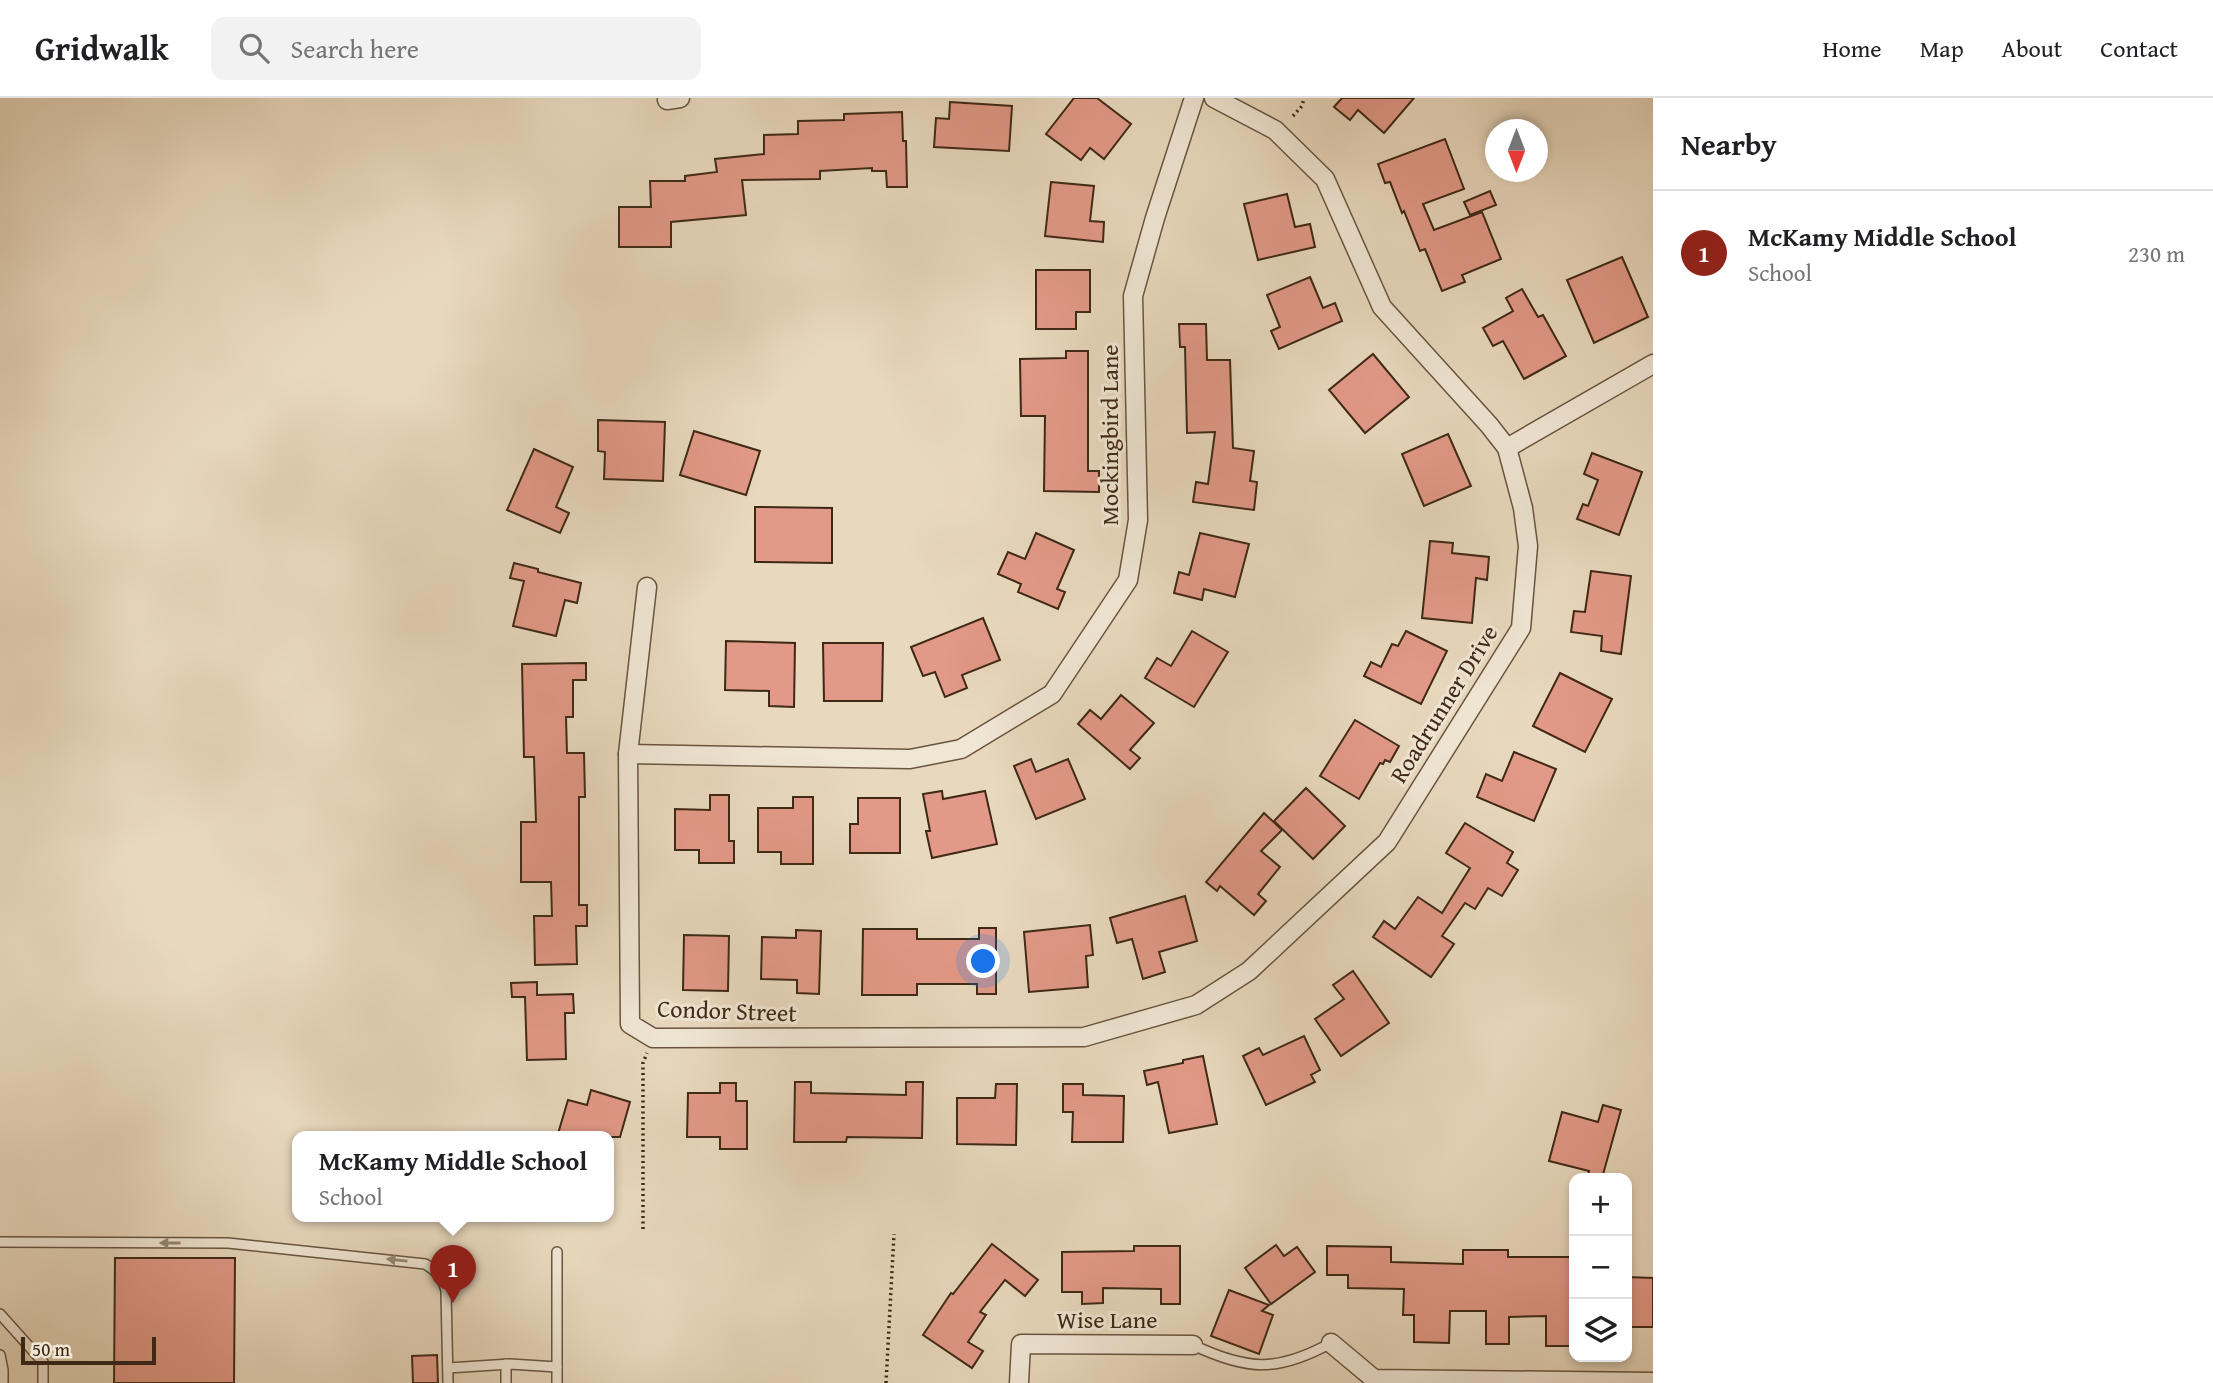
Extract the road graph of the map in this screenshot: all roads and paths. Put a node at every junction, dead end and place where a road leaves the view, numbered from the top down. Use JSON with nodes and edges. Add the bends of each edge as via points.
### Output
{"nodes":[{"id":1,"x":1194,"y":98,"type":"edge"},
{"id":2,"x":1214,"y":98,"type":"edge"},
{"id":3,"x":1304,"y":98,"type":"edge"},
{"id":4,"x":1293,"y":116,"type":"dead end"},
{"id":5,"x":1653,"y":364,"type":"edge"},
{"id":6,"x":1507,"y":448,"type":"junction"},
{"id":7,"x":647,"y":587,"type":"dead end"},
{"id":8,"x":628,"y":754,"type":"junction"},
{"id":9,"x":1249,"y":971,"type":"joint"},
{"id":10,"x":653,"y":1038,"type":"junction"},
{"id":11,"x":643,"y":1229,"type":"dead end"},
{"id":12,"x":894,"y":1234,"type":"dead end"},
{"id":13,"x":0,"y":1242,"type":"edge"},
{"id":14,"x":556,"y":1252,"type":"dead end"},
{"id":15,"x":0,"y":1314,"type":"edge"},
{"id":16,"x":1331,"y":1343,"type":"joint"},
{"id":17,"x":1193,"y":1345,"type":"joint"},
{"id":18,"x":0,"y":1355,"type":"edge"},
{"id":19,"x":506,"y":1364,"type":"junction"},
{"id":20,"x":557,"y":1367,"type":"junction"},
{"id":21,"x":448,"y":1368,"type":"junction"},
{"id":22,"x":1653,"y":1382,"type":"edge"},
{"id":23,"x":4,"y":1383,"type":"edge"},
{"id":24,"x":43,"y":1383,"type":"edge"},
{"id":25,"x":448,"y":1383,"type":"edge"},
{"id":26,"x":506,"y":1383,"type":"edge"},
{"id":27,"x":557,"y":1383,"type":"edge"},
{"id":28,"x":886,"y":1383,"type":"edge"},
{"id":29,"x":1019,"y":1383,"type":"edge"}],
"edges":[{"from":1,"to":8,"type":"street","name":"Mockingbird Lane","via":[[1133,296],[1138,520],[1128,580],[1052,694],[961,749],[910,760]]},
{"from":2,"to":6,"type":"street","name":"Roadrunner Drive","via":[[1275,130],[1325,178],[1382,307]]},
{"from":3,"to":4,"type":"path"},
{"from":5,"to":6,"type":"street"},
{"from":6,"to":9,"type":"street","name":"Roadrunner Drive","via":[[1528,546],[1521,628],[1387,842]]},
{"from":7,"to":8,"type":"street","name":"Condor Street"},
{"from":8,"to":10,"type":"street","name":"Condor Street","via":[[630,1024]]},
{"from":9,"to":10,"type":"street","name":"Condor Street","via":[[1195,1005],[1084,1037]]},
{"from":10,"to":11,"type":"path","via":[[643,1063]]},
{"from":12,"to":28,"type":"path"},
{"from":21,"to":13,"type":"lane","one_way":true,"via":[[444,1281],[425,1264],[228,1243]]},
{"from":14,"to":20,"type":"lane"},
{"from":15,"to":24,"type":"lane","via":[[43,1362]]},
{"from":16,"to":17,"type":"lane","via":[[1281,1364],[1253,1365]]},
{"from":16,"to":22,"type":"street","via":[[1374,1379]]},
{"from":17,"to":29,"type":"street","name":"Wise Lane","via":[[1021,1344]]},
{"from":18,"to":23,"type":"lane"},
{"from":19,"to":20,"type":"lane"},
{"from":19,"to":21,"type":"lane"},
{"from":19,"to":26,"type":"lane"},
{"from":20,"to":27,"type":"lane"},
{"from":21,"to":25,"type":"lane"}]}
